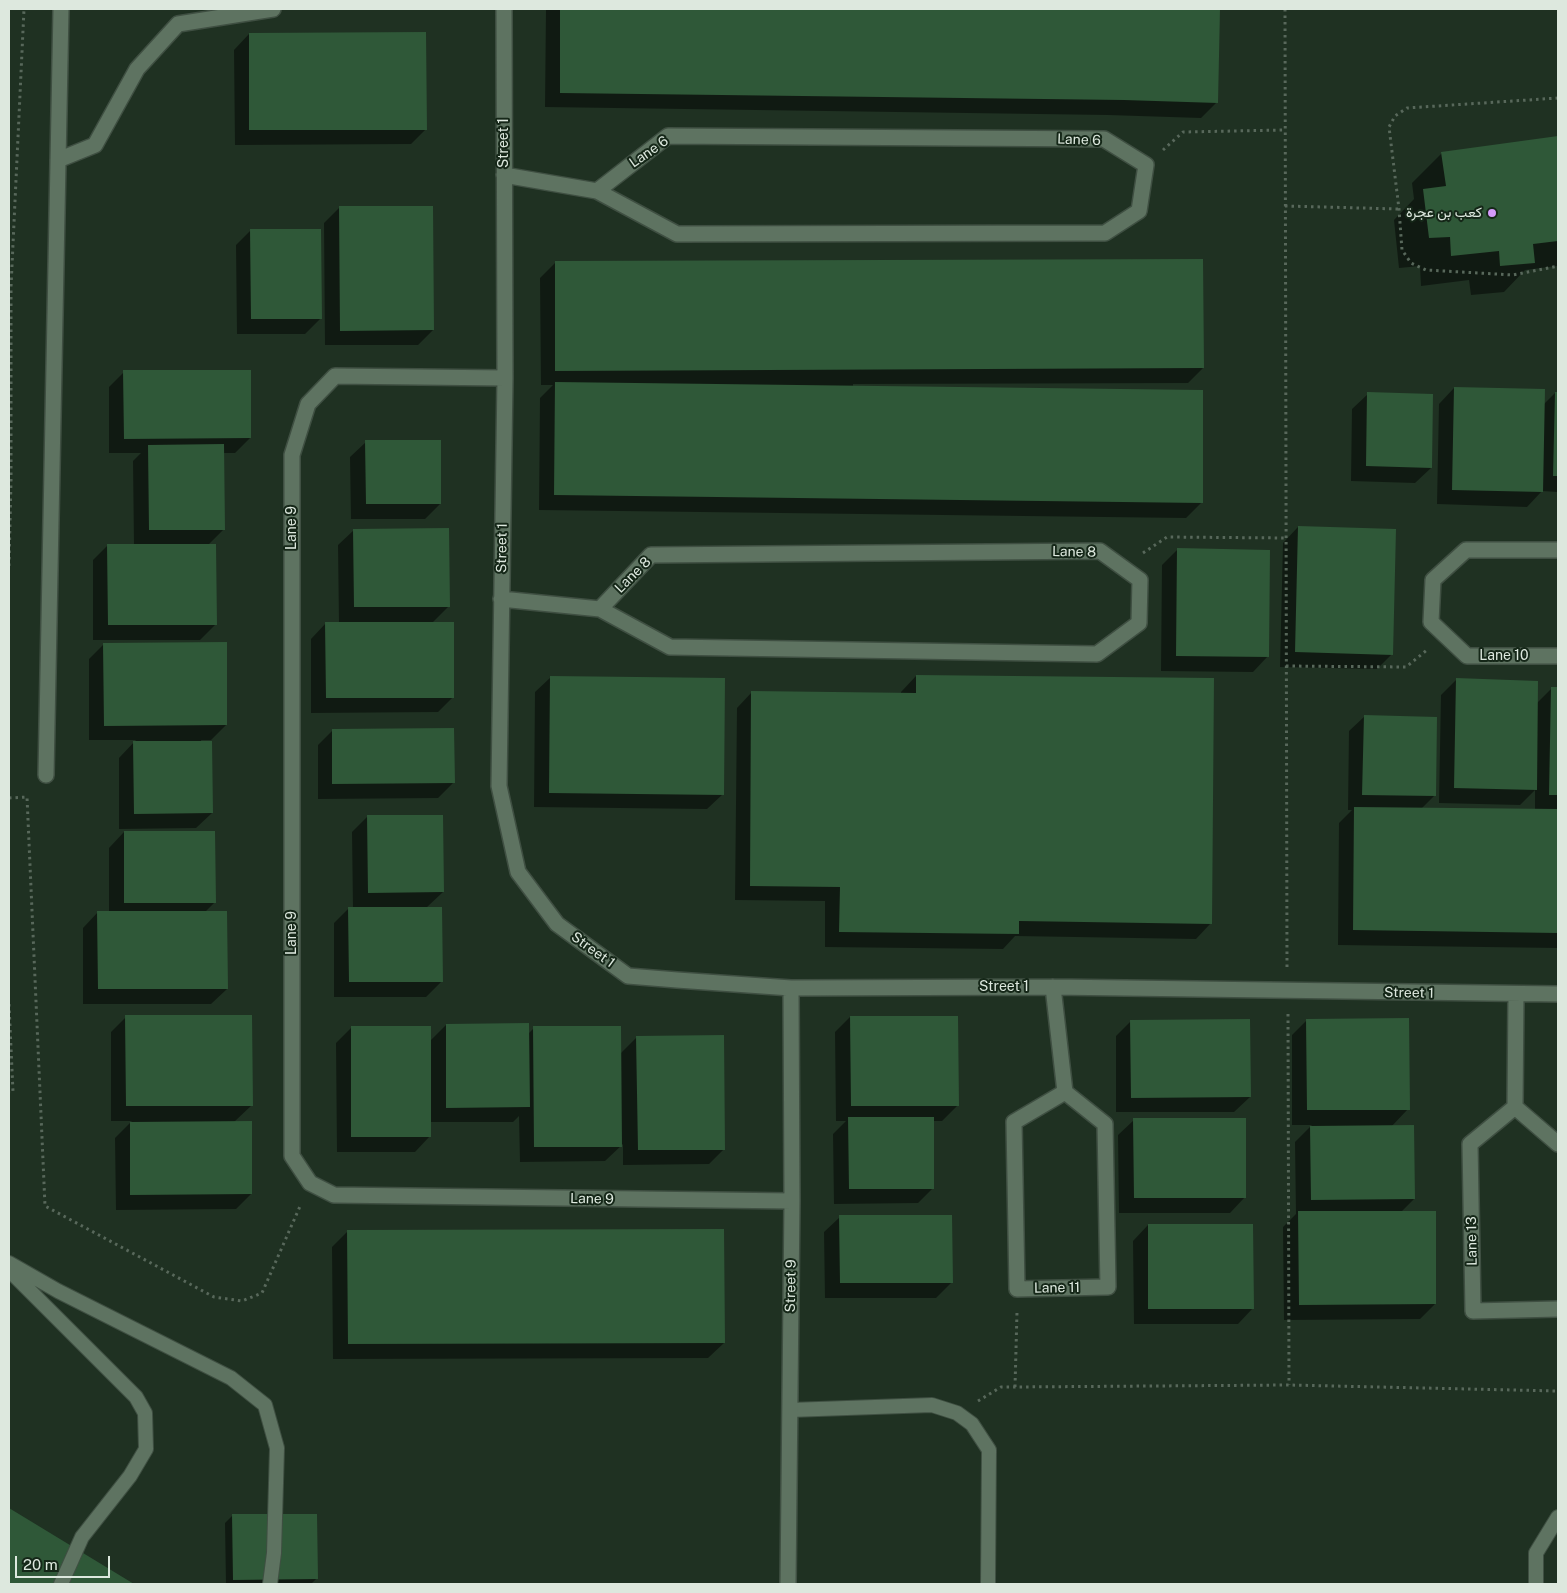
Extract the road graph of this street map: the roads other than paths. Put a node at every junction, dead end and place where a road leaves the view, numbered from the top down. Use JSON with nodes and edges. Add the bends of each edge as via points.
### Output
{"nodes":[{"id":1,"x":61,"y":9,"type":"edge"},
{"id":2,"x":273,"y":9,"type":"edge"},
{"id":3,"x":504,"y":9,"type":"edge"},
{"id":4,"x":58,"y":160,"type":"junction"},
{"id":5,"x":504,"y":175,"type":"junction"},
{"id":6,"x":597,"y":191,"type":"junction"},
{"id":7,"x":505,"y":378,"type":"junction"},
{"id":8,"x":1558,"y":550,"type":"edge"},
{"id":9,"x":501,"y":599,"type":"junction"},
{"id":10,"x":600,"y":609,"type":"junction"},
{"id":11,"x":1558,"y":656,"type":"edge"},
{"id":12,"x":46,"y":775,"type":"dead end"},
{"id":13,"x":1053,"y":987,"type":"junction"},
{"id":14,"x":792,"y":988,"type":"junction"},
{"id":15,"x":1516,"y":994,"type":"junction"},
{"id":16,"x":1558,"y":994,"type":"edge"},
{"id":17,"x":1066,"y":1092,"type":"junction"},
{"id":18,"x":1515,"y":1108,"type":"junction"},
{"id":19,"x":1558,"y":1144,"type":"edge"},
{"id":20,"x":792,"y":1201,"type":"junction"},
{"id":21,"x":9,"y":1263,"type":"edge"},
{"id":22,"x":9,"y":1270,"type":"edge"},
{"id":23,"x":1558,"y":1309,"type":"edge"},
{"id":24,"x":790,"y":1410,"type":"junction"},
{"id":25,"x":1558,"y":1517,"type":"edge"},
{"id":26,"x":60,"y":1584,"type":"edge"},
{"id":27,"x":270,"y":1584,"type":"edge"},
{"id":28,"x":788,"y":1584,"type":"edge"},
{"id":29,"x":988,"y":1584,"type":"edge"},
{"id":30,"x":1536,"y":1584,"type":"edge"}],
"edges":[{"from":1,"to":4,"type":"street"},
{"from":2,"to":4,"type":"street","via":[[178,24],[137,69],[95,144]]},
{"from":3,"to":5,"type":"street","name":"Street 1"},
{"from":4,"to":12,"type":"street"},
{"from":5,"to":6,"type":"street"},
{"from":5,"to":7,"type":"street","name":"Street 1"},
{"from":6,"to":6,"type":"street","name":"Lane 6","via":[[677,234],[1105,233],[1139,211],[1146,165],[1104,138],[668,136]]},
{"from":7,"to":9,"type":"street","name":"Street 1"},
{"from":7,"to":20,"type":"street","name":"Lane 9","via":[[335,376],[308,404],[292,455],[292,1156],[310,1183],[334,1195]]},
{"from":8,"to":11,"type":"street","name":"Lane 10","via":[[1466,550],[1433,580],[1431,622],[1467,656]]},
{"from":9,"to":10,"type":"street","name":"Lane 8"},
{"from":9,"to":14,"type":"street","name":"Street 1","via":[[499,786],[518,872],[557,924],[628,976]]},
{"from":10,"to":10,"type":"street","name":"Lane 8","via":[[670,647],[1097,654],[1139,623],[1140,580],[1100,551],[651,555]]},
{"from":13,"to":14,"type":"street","name":"Street 1"},
{"from":13,"to":15,"type":"street","name":"Street 1"},
{"from":13,"to":17,"type":"street"},
{"from":14,"to":20,"type":"street","name":"Street 9"},
{"from":15,"to":16,"type":"street","name":"Street 1"},
{"from":15,"to":18,"type":"street"},
{"from":17,"to":17,"type":"street","name":"Lane 11","via":[[1105,1124],[1108,1287],[1017,1288],[1014,1122]]},
{"from":18,"to":19,"type":"street"},
{"from":18,"to":23,"type":"street","name":"Lane 13","via":[[1470,1144],[1473,1311]]},
{"from":20,"to":24,"type":"street","name":"Street 9"},
{"from":21,"to":27,"type":"lane","via":[[58,1292],[231,1378],[265,1406],[277,1448]]},
{"from":22,"to":26,"type":"lane","via":[[136,1397],[145,1413],[146,1449],[130,1476],[82,1537]]},
{"from":24,"to":28,"type":"street","name":"Street 9"},
{"from":24,"to":29,"type":"lane","via":[[932,1405],[957,1413],[972,1424],[989,1450]]},
{"from":25,"to":30,"type":"lane","via":[[1536,1553]]}]}
